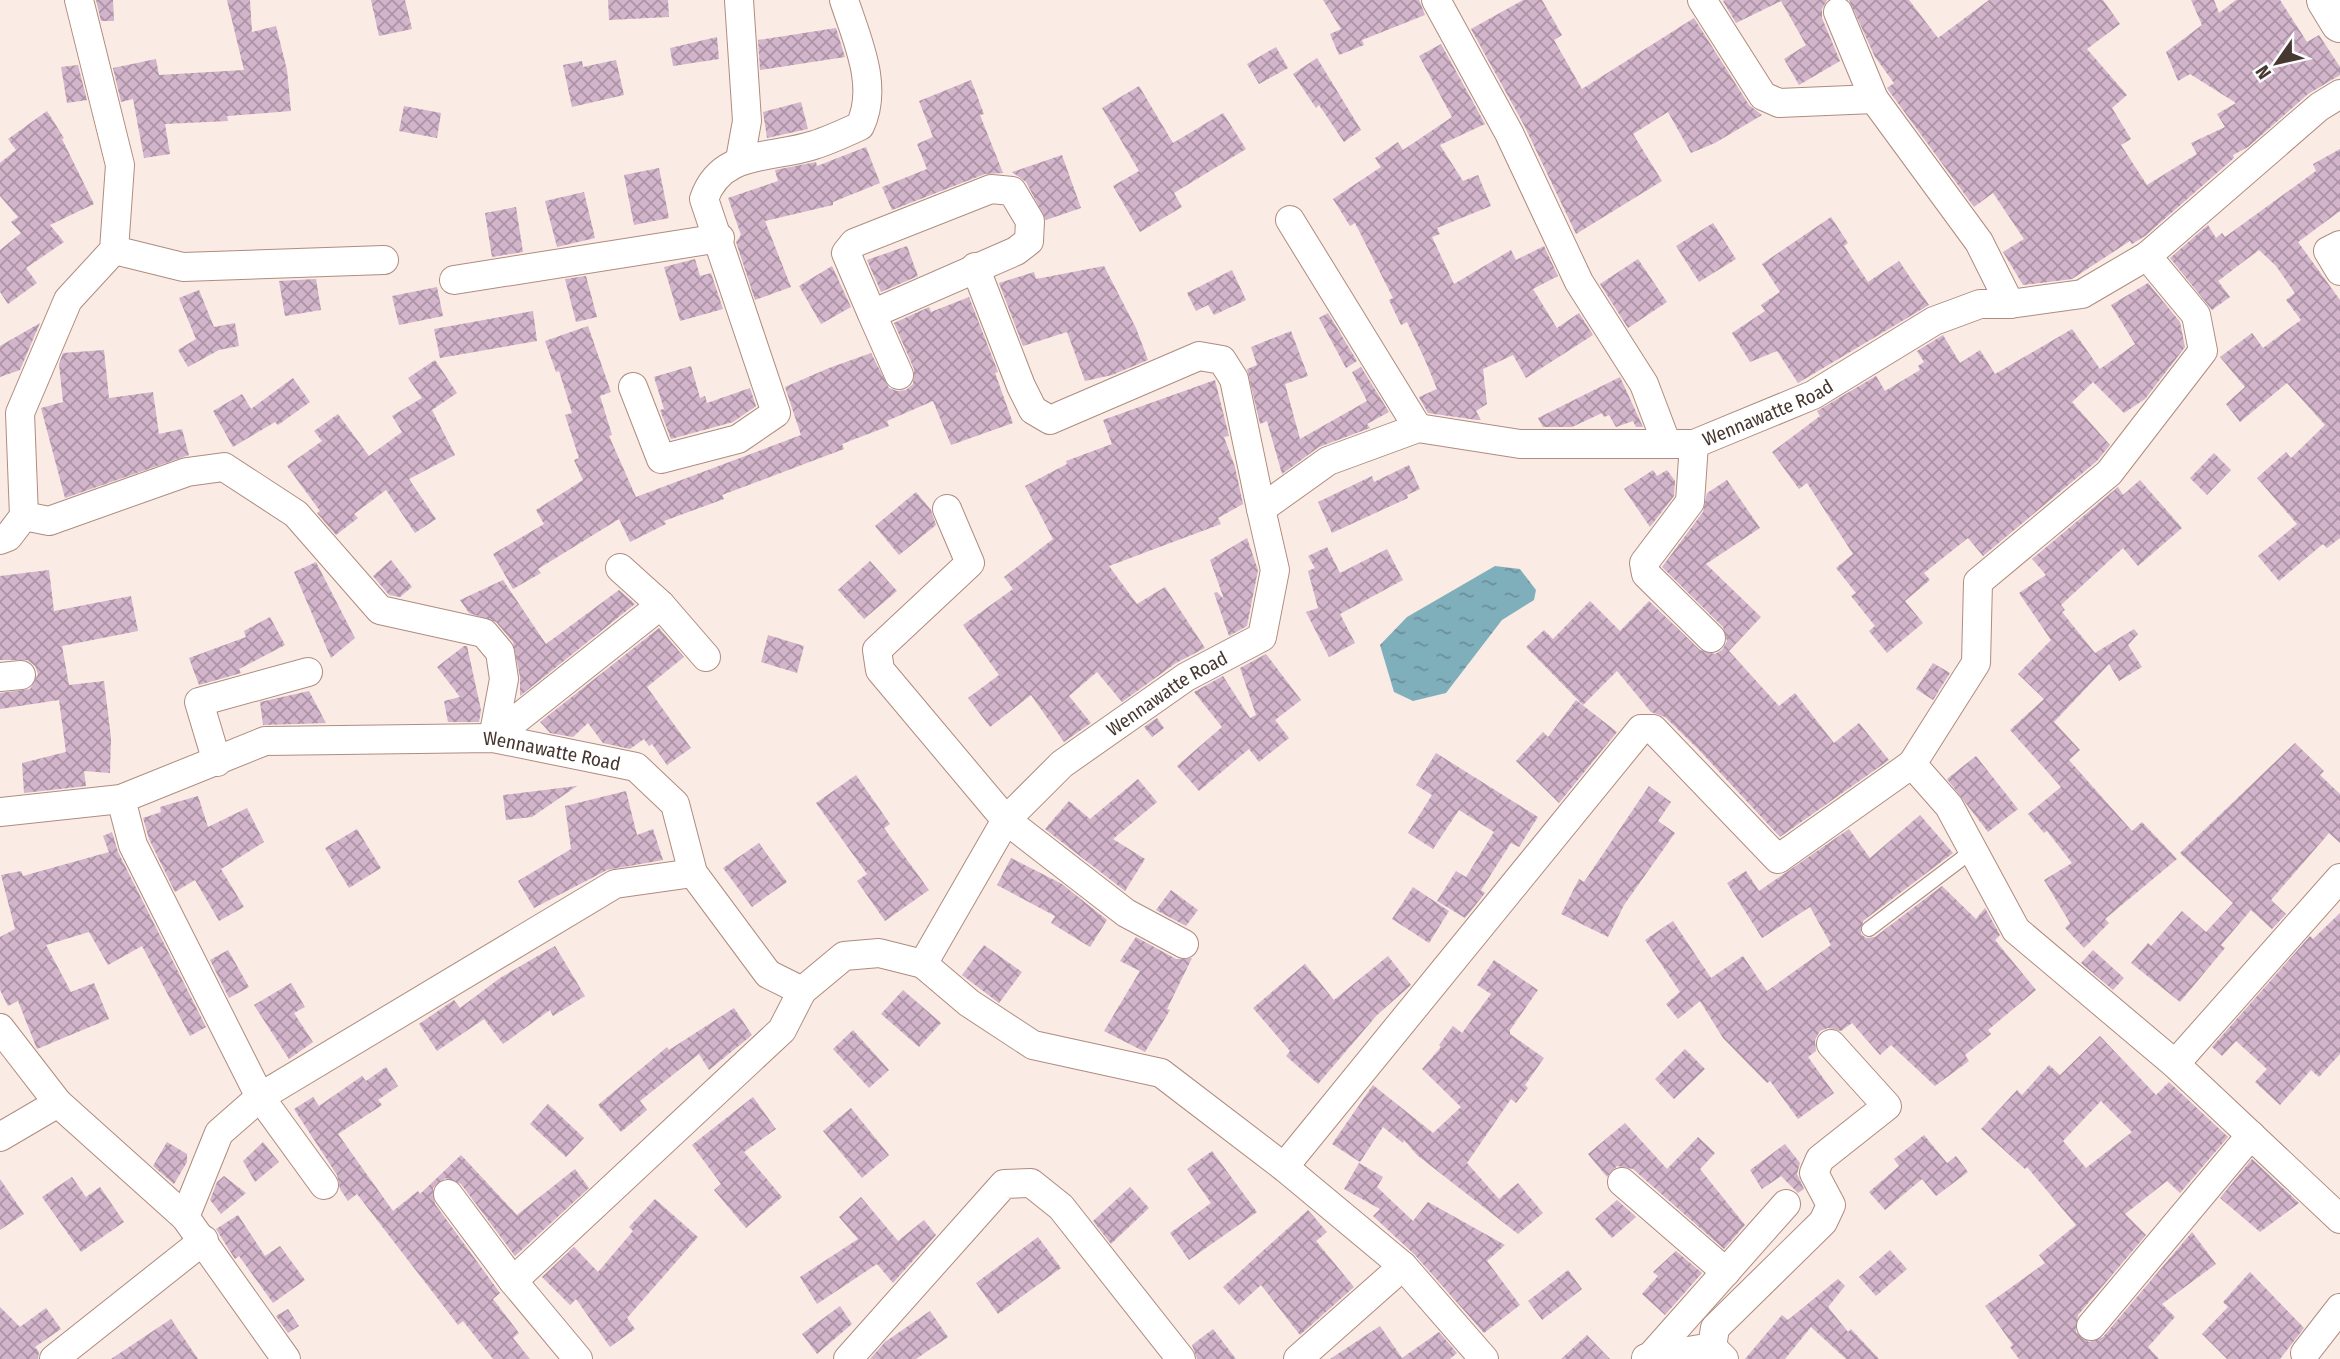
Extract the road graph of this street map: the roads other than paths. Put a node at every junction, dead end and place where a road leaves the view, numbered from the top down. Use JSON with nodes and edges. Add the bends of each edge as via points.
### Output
{"nodes":[{"id":1,"x":79,"y":0,"type":"edge"},
{"id":2,"x":738,"y":0,"type":"edge"},
{"id":3,"x":844,"y":0,"type":"edge"},
{"id":4,"x":1436,"y":0,"type":"edge"},
{"id":5,"x":1702,"y":0,"type":"edge"},
{"id":6,"x":2326,"y":0,"type":"edge"},
{"id":7,"x":1838,"y":12,"type":"dead end"},
{"id":8,"x":2340,"y":23,"type":"edge"},
{"id":9,"x":2340,"y":94,"type":"edge"},
{"id":10,"x":1874,"y":99,"type":"junction"},
{"id":11,"x":740,"y":160,"type":"junction"},
{"id":12,"x":1290,"y":220,"type":"dead end"},
{"id":13,"x":720,"y":238,"type":"junction"},
{"id":14,"x":2340,"y":245,"type":"edge"},
{"id":15,"x":114,"y":250,"type":"junction"},
{"id":16,"x":2147,"y":256,"type":"junction"},
{"id":17,"x":384,"y":260,"type":"dead end"},
{"id":18,"x":975,"y":267,"type":"junction"},
{"id":19,"x":2340,"y":271,"type":"edge"},
{"id":20,"x":454,"y":280,"type":"dead end"},
{"id":21,"x":2010,"y":304,"type":"junction"},
{"id":22,"x":872,"y":314,"type":"junction"},
{"id":23,"x":899,"y":375,"type":"dead end"},
{"id":24,"x":633,"y":387,"type":"dead end"},
{"id":25,"x":1418,"y":428,"type":"junction"},
{"id":26,"x":1666,"y":443,"type":"junction"},
{"id":27,"x":1694,"y":444,"type":"junction"},
{"id":28,"x":947,"y":509,"type":"dead end"},
{"id":29,"x":1261,"y":509,"type":"junction"},
{"id":30,"x":24,"y":516,"type":"junction"},
{"id":31,"x":0,"y":540,"type":"edge"},
{"id":32,"x":620,"y":568,"type":"dead end"},
{"id":33,"x":661,"y":605,"type":"junction"},
{"id":34,"x":1711,"y":638,"type":"dead end"},
{"id":35,"x":706,"y":657,"type":"dead end"},
{"id":36,"x":309,"y":672,"type":"dead end"},
{"id":37,"x":493,"y":738,"type":"junction"},
{"id":38,"x":217,"y":762,"type":"junction"},
{"id":39,"x":1912,"y":764,"type":"junction"},
{"id":40,"x":121,"y":799,"type":"junction"},
{"id":41,"x":0,"y":811,"type":"edge"},
{"id":42,"x":1006,"y":820,"type":"junction"},
{"id":43,"x":1972,"y":851,"type":"junction"},
{"id":44,"x":693,"y":873,"type":"junction"},
{"id":45,"x":2340,"y":878,"type":"edge"},
{"id":46,"x":1869,"y":929,"type":"dead end"},
{"id":47,"x":1184,"y":944,"type":"dead end"},
{"id":48,"x":923,"y":964,"type":"junction"},
{"id":49,"x":802,"y":991,"type":"junction"},
{"id":50,"x":0,"y":1028,"type":"edge"},
{"id":51,"x":1830,"y":1044,"type":"dead end"},
{"id":52,"x":2175,"y":1064,"type":"junction"},
{"id":53,"x":260,"y":1097,"type":"junction"},
{"id":54,"x":58,"y":1103,"type":"junction"},
{"id":55,"x":2251,"y":1135,"type":"junction"},
{"id":56,"x":0,"y":1137,"type":"edge"},
{"id":57,"x":1284,"y":1167,"type":"junction"},
{"id":58,"x":1622,"y":1182,"type":"dead end"},
{"id":59,"x":324,"y":1185,"type":"dead end"},
{"id":60,"x":448,"y":1194,"type":"dead end"},
{"id":61,"x":1786,"y":1204,"type":"dead end"},
{"id":62,"x":185,"y":1217,"type":"junction"},
{"id":63,"x":2340,"y":1219,"type":"edge"},
{"id":64,"x":204,"y":1240,"type":"junction"},
{"id":65,"x":1403,"y":1266,"type":"junction"},
{"id":66,"x":1726,"y":1272,"type":"junction"},
{"id":67,"x":513,"y":1280,"type":"junction"},
{"id":68,"x":2340,"y":1308,"type":"edge"},
{"id":69,"x":2091,"y":1326,"type":"dead end"},
{"id":70,"x":1718,"y":1353,"type":"edge"},
{"id":71,"x":2305,"y":1353,"type":"dead end"},
{"id":72,"x":1648,"y":1358,"type":"edge"},
{"id":73,"x":54,"y":1359,"type":"edge"},
{"id":74,"x":286,"y":1359,"type":"edge"},
{"id":75,"x":578,"y":1359,"type":"edge"},
{"id":76,"x":848,"y":1359,"type":"edge"},
{"id":77,"x":1181,"y":1359,"type":"edge"},
{"id":78,"x":1298,"y":1359,"type":"edge"},
{"id":79,"x":1484,"y":1359,"type":"edge"}],
"edges":[{"from":1,"to":15,"type":"street","via":[[120,165]]},
{"from":2,"to":11,"type":"street","via":[[747,121]]},
{"from":3,"to":11,"type":"street","via":[[868,87],[868,109],[860,126],[813,146]]},
{"from":4,"to":26,"type":"street","via":[[1509,133],[1579,282],[1644,384]]},
{"from":5,"to":10,"type":"street","via":[[1763,96],[1779,103]]},
{"from":6,"to":8,"type":"main road"},
{"from":7,"to":10,"type":"street"},
{"from":9,"to":16,"type":"street","name":"Wennawatte Road","via":[[2319,107]]},
{"from":10,"to":21,"type":"street","via":[[1979,242]]},
{"from":11,"to":13,"type":"street","via":[[710,181],[704,199]]},
{"from":12,"to":25,"type":"street"},
{"from":13,"to":20,"type":"street"},
{"from":13,"to":24,"type":"street","via":[[776,413],[738,439],[661,459]]},
{"from":14,"to":19,"type":"street","via":[[2328,251]]},
{"from":15,"to":17,"type":"street","via":[[183,267]]},
{"from":15,"to":30,"type":"street","via":[[68,300],[20,413]]},
{"from":16,"to":21,"type":"street","name":"Wennawatte Road","via":[[2082,293]]},
{"from":16,"to":39,"type":"street","via":[[2196,314],[2203,351],[2109,473],[1978,582],[1976,663]]},
{"from":18,"to":22,"type":"street"},
{"from":18,"to":22,"type":"street","via":[[1029,241],[1030,221],[1012,191],[991,189],[854,243],[846,253]]},
{"from":18,"to":29,"type":"street","via":[[1021,386],[1033,410],[1050,420],[1199,356],[1223,360],[1234,379]]},
{"from":21,"to":27,"type":"street","name":"Wennawatte Road","via":[[1980,304],[1934,321],[1813,395]]},
{"from":22,"to":23,"type":"street"},
{"from":25,"to":26,"type":"street","name":"Wennawatte Road","via":[[1520,444]]},
{"from":25,"to":29,"type":"street","name":"Wennawatte Road","via":[[1328,461]]},
{"from":26,"to":27,"type":"street","name":"Wennawatte Road"},
{"from":27,"to":34,"type":"street","via":[[1690,502],[1644,563],[1646,574]]},
{"from":28,"to":42,"type":"street","via":[[970,563],[877,650],[880,670]]},
{"from":29,"to":42,"type":"street","name":"Wennawatte Road","via":[[1275,570],[1262,637],[1186,677],[1062,764]]},
{"from":30,"to":31,"type":"street","via":[[8,537]]},
{"from":30,"to":37,"type":"street","via":[[49,521],[187,472],[224,467],[296,514],[380,610],[484,633],[500,652],[504,680]]},
{"from":32,"to":33,"type":"street"},
{"from":33,"to":35,"type":"street"},
{"from":33,"to":37,"type":"street"},
{"from":36,"to":38,"type":"street","via":[[199,702]]},
{"from":37,"to":38,"type":"street","name":"Wennawatte Road","via":[[265,741]]},
{"from":37,"to":44,"type":"street","name":"Wennawatte Road","via":[[636,767],[675,804]]},
{"from":38,"to":40,"type":"street","name":"Wennawatte Road"},
{"from":39,"to":43,"type":"street","via":[[1948,806]]},
{"from":39,"to":57,"type":"street","via":[[1778,859],[1653,729],[1641,729]]},
{"from":40,"to":41,"type":"street","name":"Wennawatte Road"},
{"from":40,"to":53,"type":"street","via":[[133,845]]},
{"from":42,"to":47,"type":"street","via":[[1126,913]]},
{"from":42,"to":48,"type":"street","name":"Wennawatte Road"},
{"from":43,"to":46,"type":"lane"},
{"from":43,"to":52,"type":"street","via":[[2016,930]]},
{"from":44,"to":49,"type":"street","name":"Wennawatte Road","via":[[768,974]]},
{"from":44,"to":53,"type":"street","via":[[615,884]]},
{"from":45,"to":52,"type":"street"},
{"from":48,"to":49,"type":"street","via":[[879,953],[844,957]]},
{"from":48,"to":57,"type":"street","via":[[969,1003],[1033,1045],[1161,1073]]},
{"from":49,"to":67,"type":"street","via":[[782,1030]]},
{"from":50,"to":54,"type":"street"},
{"from":51,"to":70,"type":"street","via":[[1887,1106],[1820,1159],[1814,1173],[1831,1205],[1824,1222],[1715,1328]]},
{"from":52,"to":55,"type":"street"},
{"from":53,"to":59,"type":"street"},
{"from":53,"to":62,"type":"street","via":[[219,1133]]},
{"from":54,"to":56,"type":"street"},
{"from":54,"to":62,"type":"street"},
{"from":55,"to":63,"type":"street"},
{"from":55,"to":69,"type":"street"},
{"from":57,"to":65,"type":"street"},
{"from":58,"to":66,"type":"street"},
{"from":60,"to":67,"type":"street"},
{"from":61,"to":66,"type":"street"},
{"from":62,"to":64,"type":"street"},
{"from":64,"to":73,"type":"street"},
{"from":64,"to":74,"type":"street"},
{"from":65,"to":78,"type":"street"},
{"from":65,"to":79,"type":"street"},
{"from":66,"to":72,"type":"street"},
{"from":67,"to":75,"type":"street"},
{"from":68,"to":71,"type":"street"},
{"from":70,"to":72,"type":"street"},
{"from":76,"to":77,"type":"street","via":[[1004,1184],[1031,1183],[1061,1207]]}]}
